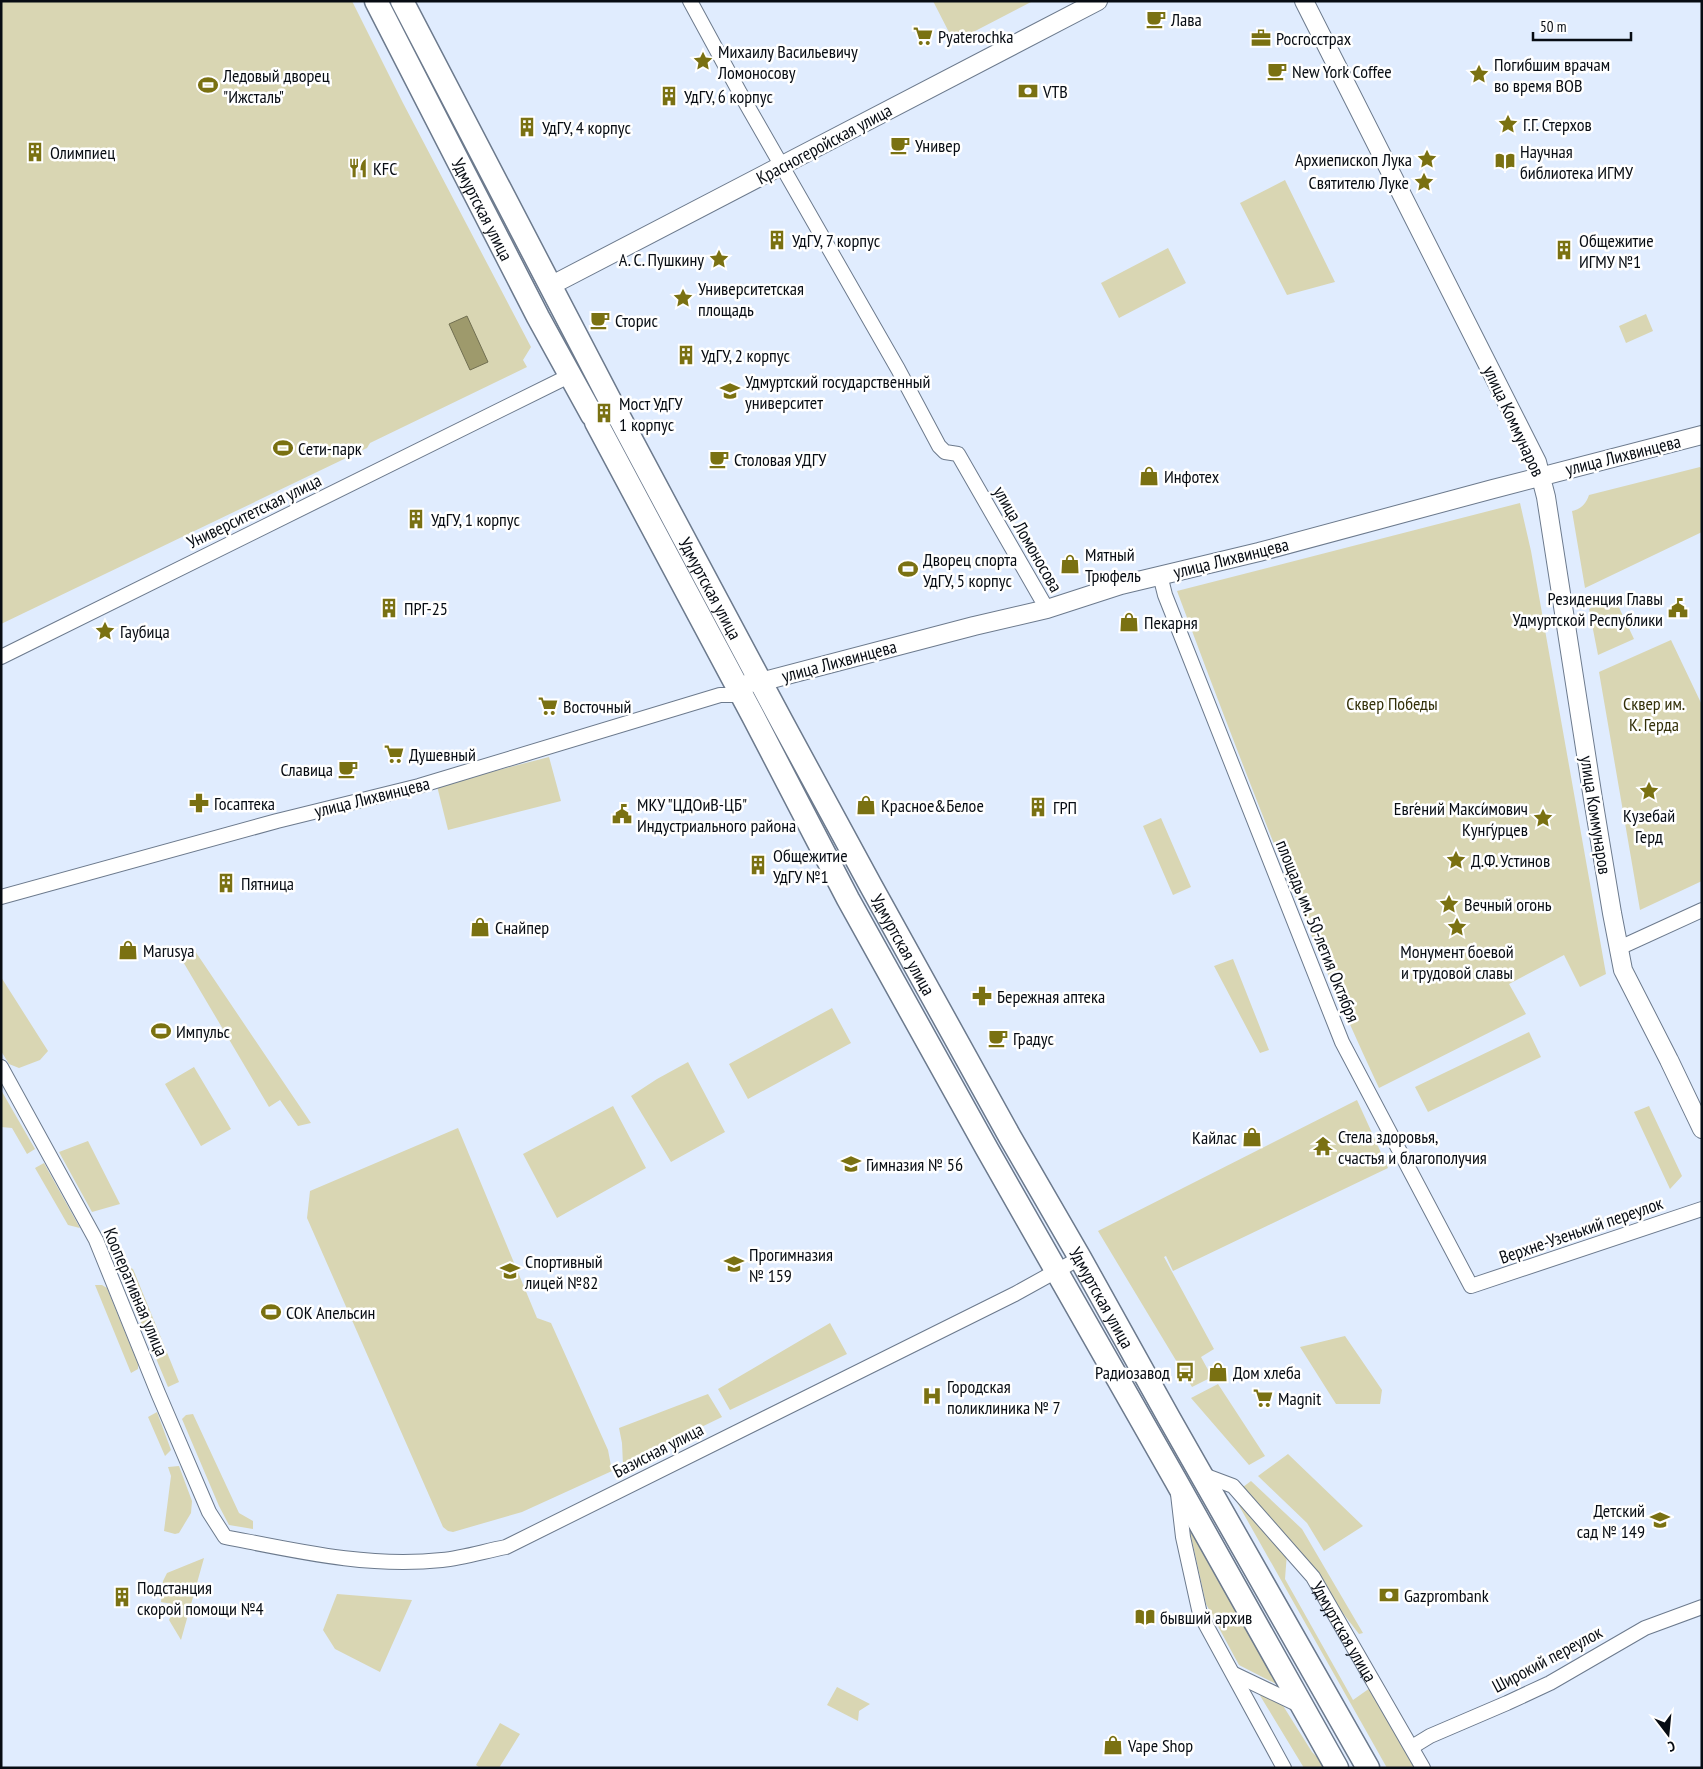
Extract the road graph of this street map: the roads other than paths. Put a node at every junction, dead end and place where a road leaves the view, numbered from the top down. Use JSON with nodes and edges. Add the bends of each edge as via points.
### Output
{"nodes":[{"id":1,"x":376,"y":1,"type":"edge"},
{"id":2,"x":402,"y":1,"type":"edge"},
{"id":3,"x":690,"y":1,"type":"edge"},
{"id":4,"x":1098,"y":1,"type":"edge"},
{"id":5,"x":1304,"y":1,"type":"edge"},
{"id":6,"x":782,"y":167,"type":"junction"},
{"id":7,"x":550,"y":286,"type":"junction"},
{"id":8,"x":571,"y":375,"type":"junction"},
{"id":9,"x":1702,"y":435,"type":"edge"},
{"id":10,"x":1541,"y":477,"type":"junction"},
{"id":11,"x":703,"y":573,"type":"junction"},
{"id":12,"x":1160,"y":575,"type":"junction"},
{"id":13,"x":682,"y":584,"type":"junction"},
{"id":14,"x":1046,"y":609,"type":"junction"},
{"id":15,"x":1,"y":657,"type":"edge"},
{"id":16,"x":760,"y":682,"type":"junction"},
{"id":17,"x":737,"y":688,"type":"junction"},
{"id":18,"x":774,"y":708,"type":"junction"},
{"id":19,"x":871,"y":886,"type":"junction"},
{"id":20,"x":1,"y":897,"type":"edge"},
{"id":21,"x":848,"y":899,"type":"junction"},
{"id":22,"x":1702,"y":910,"type":"edge"},
{"id":23,"x":1618,"y":948,"type":"junction"},
{"id":24,"x":1,"y":1067,"type":"edge"},
{"id":25,"x":1702,"y":1129,"type":"edge"},
{"id":26,"x":1010,"y":1137,"type":"junction"},
{"id":27,"x":987,"y":1150,"type":"junction"},
{"id":28,"x":1702,"y":1208,"type":"edge"},
{"id":29,"x":1080,"y":1258,"type":"junction"},
{"id":30,"x":1056,"y":1271,"type":"junction"},
{"id":31,"x":1471,"y":1286,"type":"joint"},
{"id":32,"x":1169,"y":1418,"type":"junction"},
{"id":33,"x":1147,"y":1430,"type":"junction"},
{"id":34,"x":1201,"y":1474,"type":"junction"},
{"id":35,"x":1176,"y":1481,"type":"junction"},
{"id":36,"x":225,"y":1537,"type":"joint"},
{"id":37,"x":1702,"y":1607,"type":"edge"},
{"id":38,"x":1234,"y":1674,"type":"junction"},
{"id":39,"x":1303,"y":1707,"type":"junction"},
{"id":40,"x":1412,"y":1747,"type":"junction"},
{"id":41,"x":1284,"y":1768,"type":"edge"},
{"id":42,"x":1338,"y":1768,"type":"edge"},
{"id":43,"x":1368,"y":1768,"type":"edge"},
{"id":44,"x":1423,"y":1768,"type":"edge"}],
"edges":[{"from":1,"to":8,"type":"main road","name":"Удмуртская улица"},
{"from":2,"to":7,"type":"main road","name":"Удмуртская улица"},
{"from":3,"to":6,"type":"street","name":"улица Ломоносова"},
{"from":4,"to":6,"type":"street","name":"Красногеройская улица"},
{"from":5,"to":10,"type":"street","name":"улица Коммунаров","via":[[1530,449]]},
{"from":6,"to":7,"type":"street","name":"Красногеройская улица"},
{"from":6,"to":14,"type":"street","name":"улица Ломоносова","via":[[939,446],[945,452],[958,454]]},
{"from":7,"to":11,"type":"main road","name":"Удмуртская улица"},
{"from":8,"to":13,"type":"main road","name":"Удмуртская улица"},
{"from":8,"to":15,"type":"street","name":"Университетская улица"},
{"from":9,"to":10,"type":"street","name":"улица Лихвинцева"},
{"from":10,"to":12,"type":"street","name":"улица Лихвинцева"},
{"from":10,"to":23,"type":"street","name":"улица Коммунаров"},
{"from":11,"to":13,"type":"main road"},
{"from":11,"to":16,"type":"main road","name":"Удмуртская улица"},
{"from":12,"to":14,"type":"street","name":"улица Лихвинцева"},
{"from":12,"to":31,"type":"street","name":"площадь им. 50-летия Октября","via":[[1165,595],[1342,1042]]},
{"from":13,"to":17,"type":"main road","name":"Удмуртская улица"},
{"from":14,"to":16,"type":"street","name":"улица Лихвинцева"},
{"from":16,"to":17,"type":"street","name":"улица Лихвинцева"},
{"from":16,"to":18,"type":"main road","name":"Удмуртская улица"},
{"from":17,"to":18,"type":"street","name":"улица Лихвинцева"},
{"from":17,"to":20,"type":"street","name":"улица Лихвинцева","via":[[419,786],[277,820]]},
{"from":17,"to":21,"type":"main road","name":"Удмуртская улица"},
{"from":18,"to":19,"type":"main road","name":"Удмуртская улица"},
{"from":19,"to":21,"type":"main road"},
{"from":19,"to":26,"type":"main road","name":"Удмуртская улица"},
{"from":21,"to":27,"type":"main road","name":"Удмуртская улица"},
{"from":22,"to":23,"type":"street"},
{"from":23,"to":25,"type":"street","name":"улица Коммунаров","via":[[1623,970]]},
{"from":24,"to":36,"type":"street","name":"Кооперативная улица","via":[[96,1240],[209,1512]]},
{"from":26,"to":27,"type":"main road"},
{"from":26,"to":29,"type":"main road","name":"Удмуртская улица"},
{"from":27,"to":30,"type":"main road","name":"Удмуртская улица"},
{"from":28,"to":31,"type":"street","name":"Верхне-Узенький переулок"},
{"from":29,"to":30,"type":"street","name":"Базисная улица"},
{"from":29,"to":32,"type":"main road","name":"Удмуртская улица"},
{"from":30,"to":33,"type":"main road","name":"Удмуртская улица"},
{"from":30,"to":36,"type":"street","name":"Базисная улица","via":[[1006,1299],[506,1547],[443,1560],[399,1562],[339,1559]]},
{"from":32,"to":33,"type":"main road"},
{"from":32,"to":34,"type":"main road","name":"Удмуртская улица"},
{"from":33,"to":35,"type":"main road","name":"Удмуртская улица"},
{"from":34,"to":40,"type":"street","name":"Удмуртская улица","via":[[1232,1486],[1313,1577]]},
{"from":34,"to":43,"type":"main road","name":"Удмуртская улица"},
{"from":35,"to":38,"type":"street","name":"Удмуртская улица","via":[[1183,1537],[1200,1614]]},
{"from":35,"to":39,"type":"main road","name":"Удмуртская улица"},
{"from":37,"to":40,"type":"street","name":"Широкий переулок","via":[[1645,1628],[1550,1682]]},
{"from":38,"to":39,"type":"street"},
{"from":38,"to":41,"type":"street","name":"Удмуртская улица"},
{"from":39,"to":42,"type":"main road","name":"Удмуртская улица"},
{"from":40,"to":44,"type":"street","name":"Удмуртская улица"}]}
